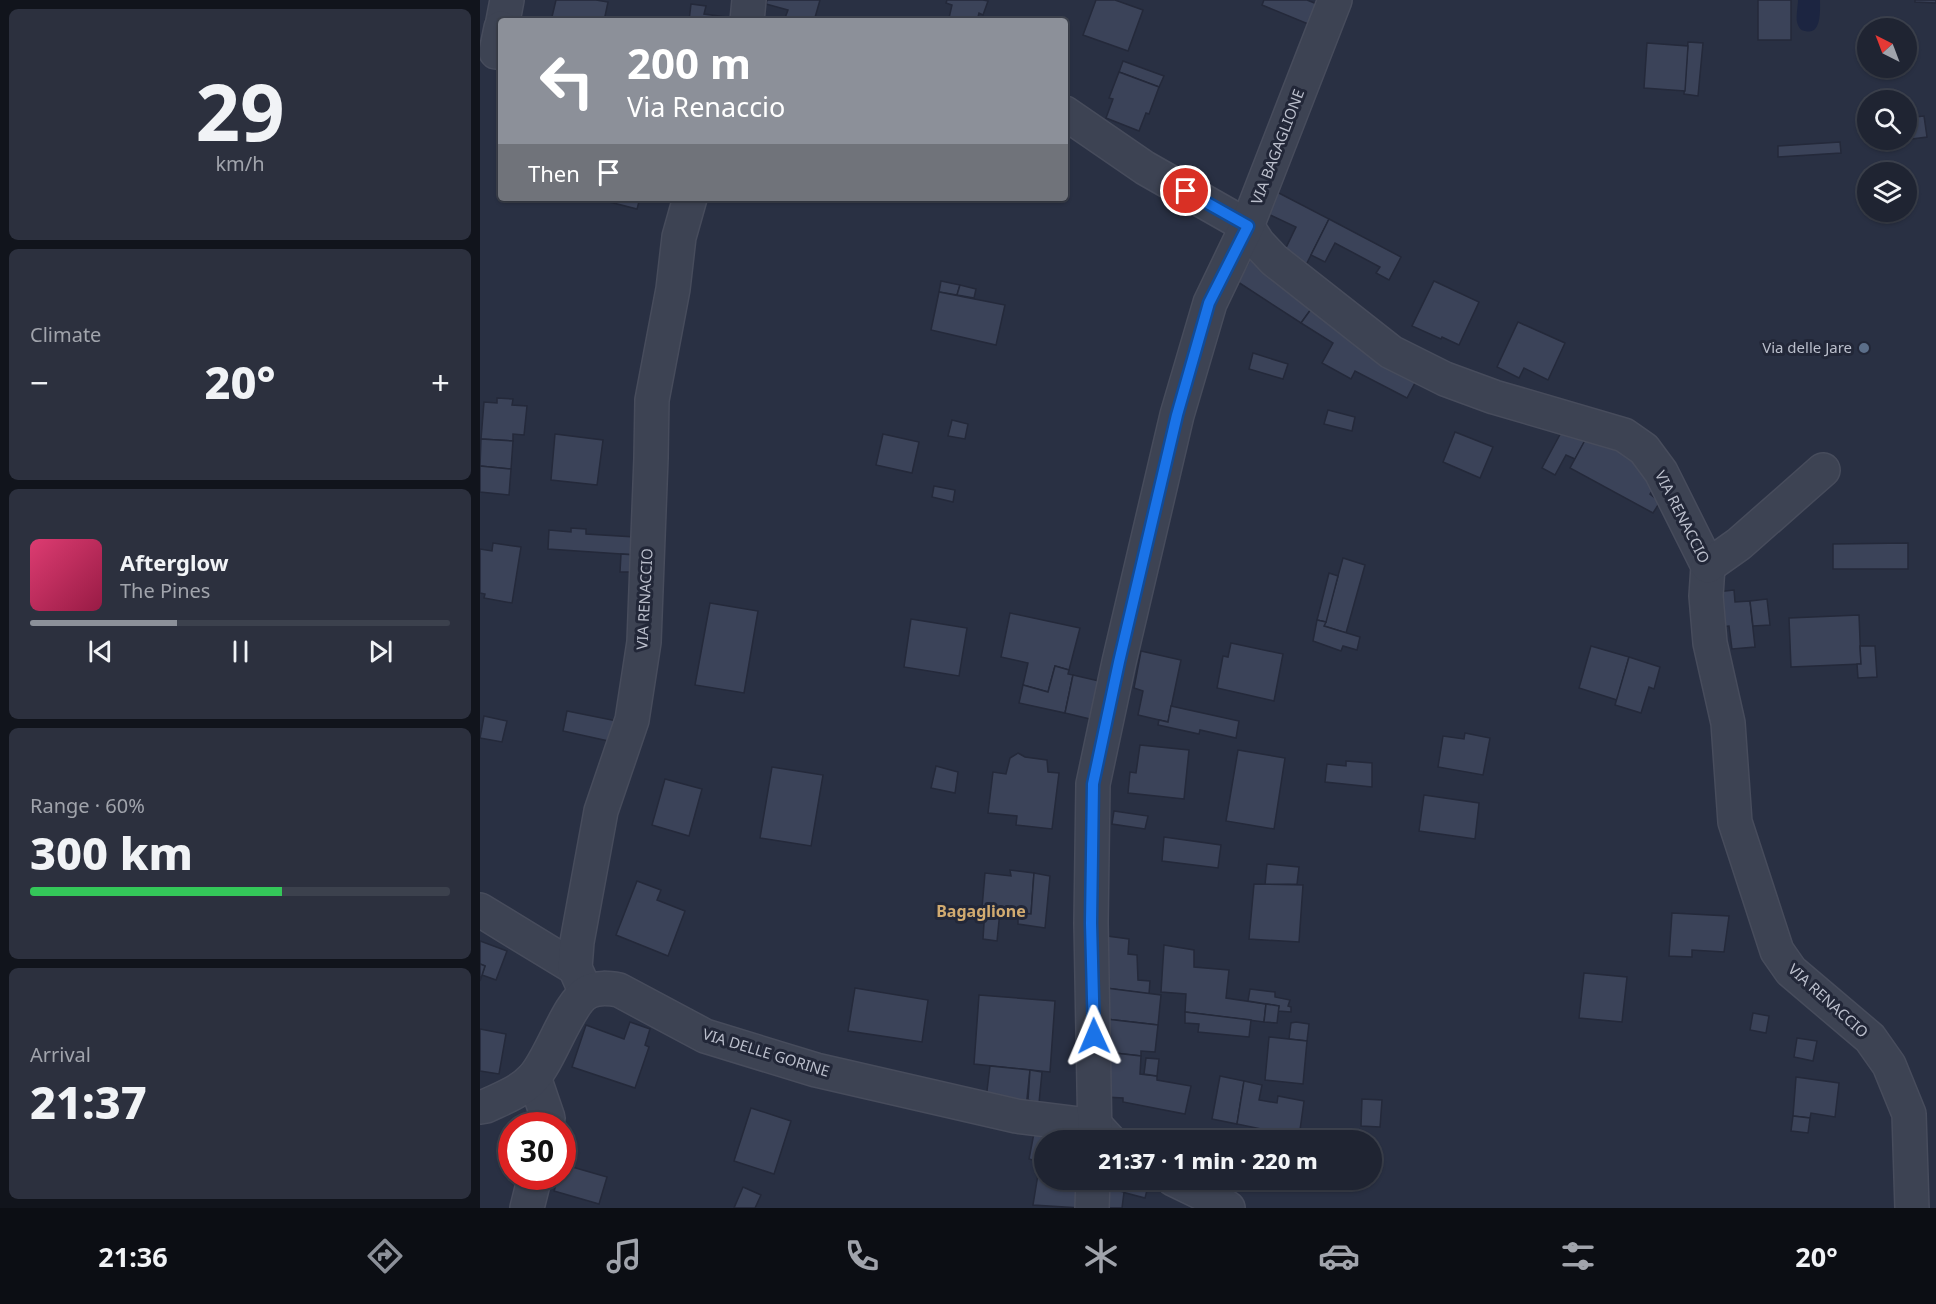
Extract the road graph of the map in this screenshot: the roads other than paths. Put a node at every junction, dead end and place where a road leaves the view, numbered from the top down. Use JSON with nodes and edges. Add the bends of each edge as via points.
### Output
{"nodes":[{"id":1,"x":507,"y":0,"type":"edge"},
{"id":2,"x":749,"y":0,"type":"edge"},
{"id":3,"x":1335,"y":0,"type":"edge"},
{"id":4,"x":503,"y":18,"type":"edge"},
{"id":5,"x":747,"y":18,"type":"edge"},
{"id":6,"x":1068,"y":115,"type":"edge"},
{"id":7,"x":689,"y":201,"type":"edge"},
{"id":8,"x":1248,"y":226,"type":"junction"},
{"id":9,"x":1823,"y":470,"type":"dead end"},
{"id":10,"x":1708,"y":566,"type":"junction"},
{"id":11,"x":480,"y":910,"type":"edge"},
{"id":12,"x":581,"y":980,"type":"junction"},
{"id":13,"x":534,"y":1077,"type":"junction"},
{"id":14,"x":480,"y":1107,"type":"edge"},
{"id":15,"x":546,"y":1112,"type":"edge"},
{"id":16,"x":1078,"y":1130,"type":"edge"},
{"id":17,"x":1100,"y":1130,"type":"edge"},
{"id":18,"x":532,"y":1190,"type":"edge"},
{"id":19,"x":1093,"y":1190,"type":"edge"},
{"id":20,"x":1196,"y":1190,"type":"edge"},
{"id":21,"x":527,"y":1208,"type":"edge"},
{"id":22,"x":1092,"y":1208,"type":"edge"},
{"id":23,"x":1228,"y":1208,"type":"edge"},
{"id":24,"x":1912,"y":1208,"type":"edge"}],
"edges":[{"from":1,"to":4,"type":"street"},
{"from":2,"to":5,"type":"street"},
{"from":3,"to":8,"type":"street","name":"VIA BAGAGLIONE"},
{"from":6,"to":8,"type":"street","name":"VIA RENACCIO","via":[[1145,168]]},
{"from":7,"to":12,"type":"street","name":"VIA RENACCIO","via":[[679,237],[652,400],[642,653],[632,720],[601,811],[577,942]]},
{"from":8,"to":10,"type":"street","name":"VIA RENACCIO","via":[[1274,260],[1391,352],[1484,393],[1624,435],[1644,449]]},
{"from":8,"to":17,"type":"street","name":"VIA BAGAGLIONE","via":[[1209,303],[1177,415],[1093,784],[1091,923]]},
{"from":9,"to":10,"type":"street"},
{"from":10,"to":24,"type":"street","name":"VIA RENACCIO","via":[[1710,644],[1728,723],[1735,822],[1777,951],[1791,971],[1870,1038],[1889,1065],[1910,1114]]},
{"from":11,"to":12,"type":"street"},
{"from":12,"to":13,"type":"street","via":[[554,1046]]},
{"from":12,"to":16,"type":"street","name":"VIA DELLE GORINE","via":[[619,990],[705,1036],[816,1070]]},
{"from":13,"to":14,"type":"street","via":[[518,1091]]},
{"from":13,"to":15,"type":"street"},
{"from":18,"to":21,"type":"street"},
{"from":19,"to":22,"type":"street"},
{"from":20,"to":23,"type":"street"}]}
